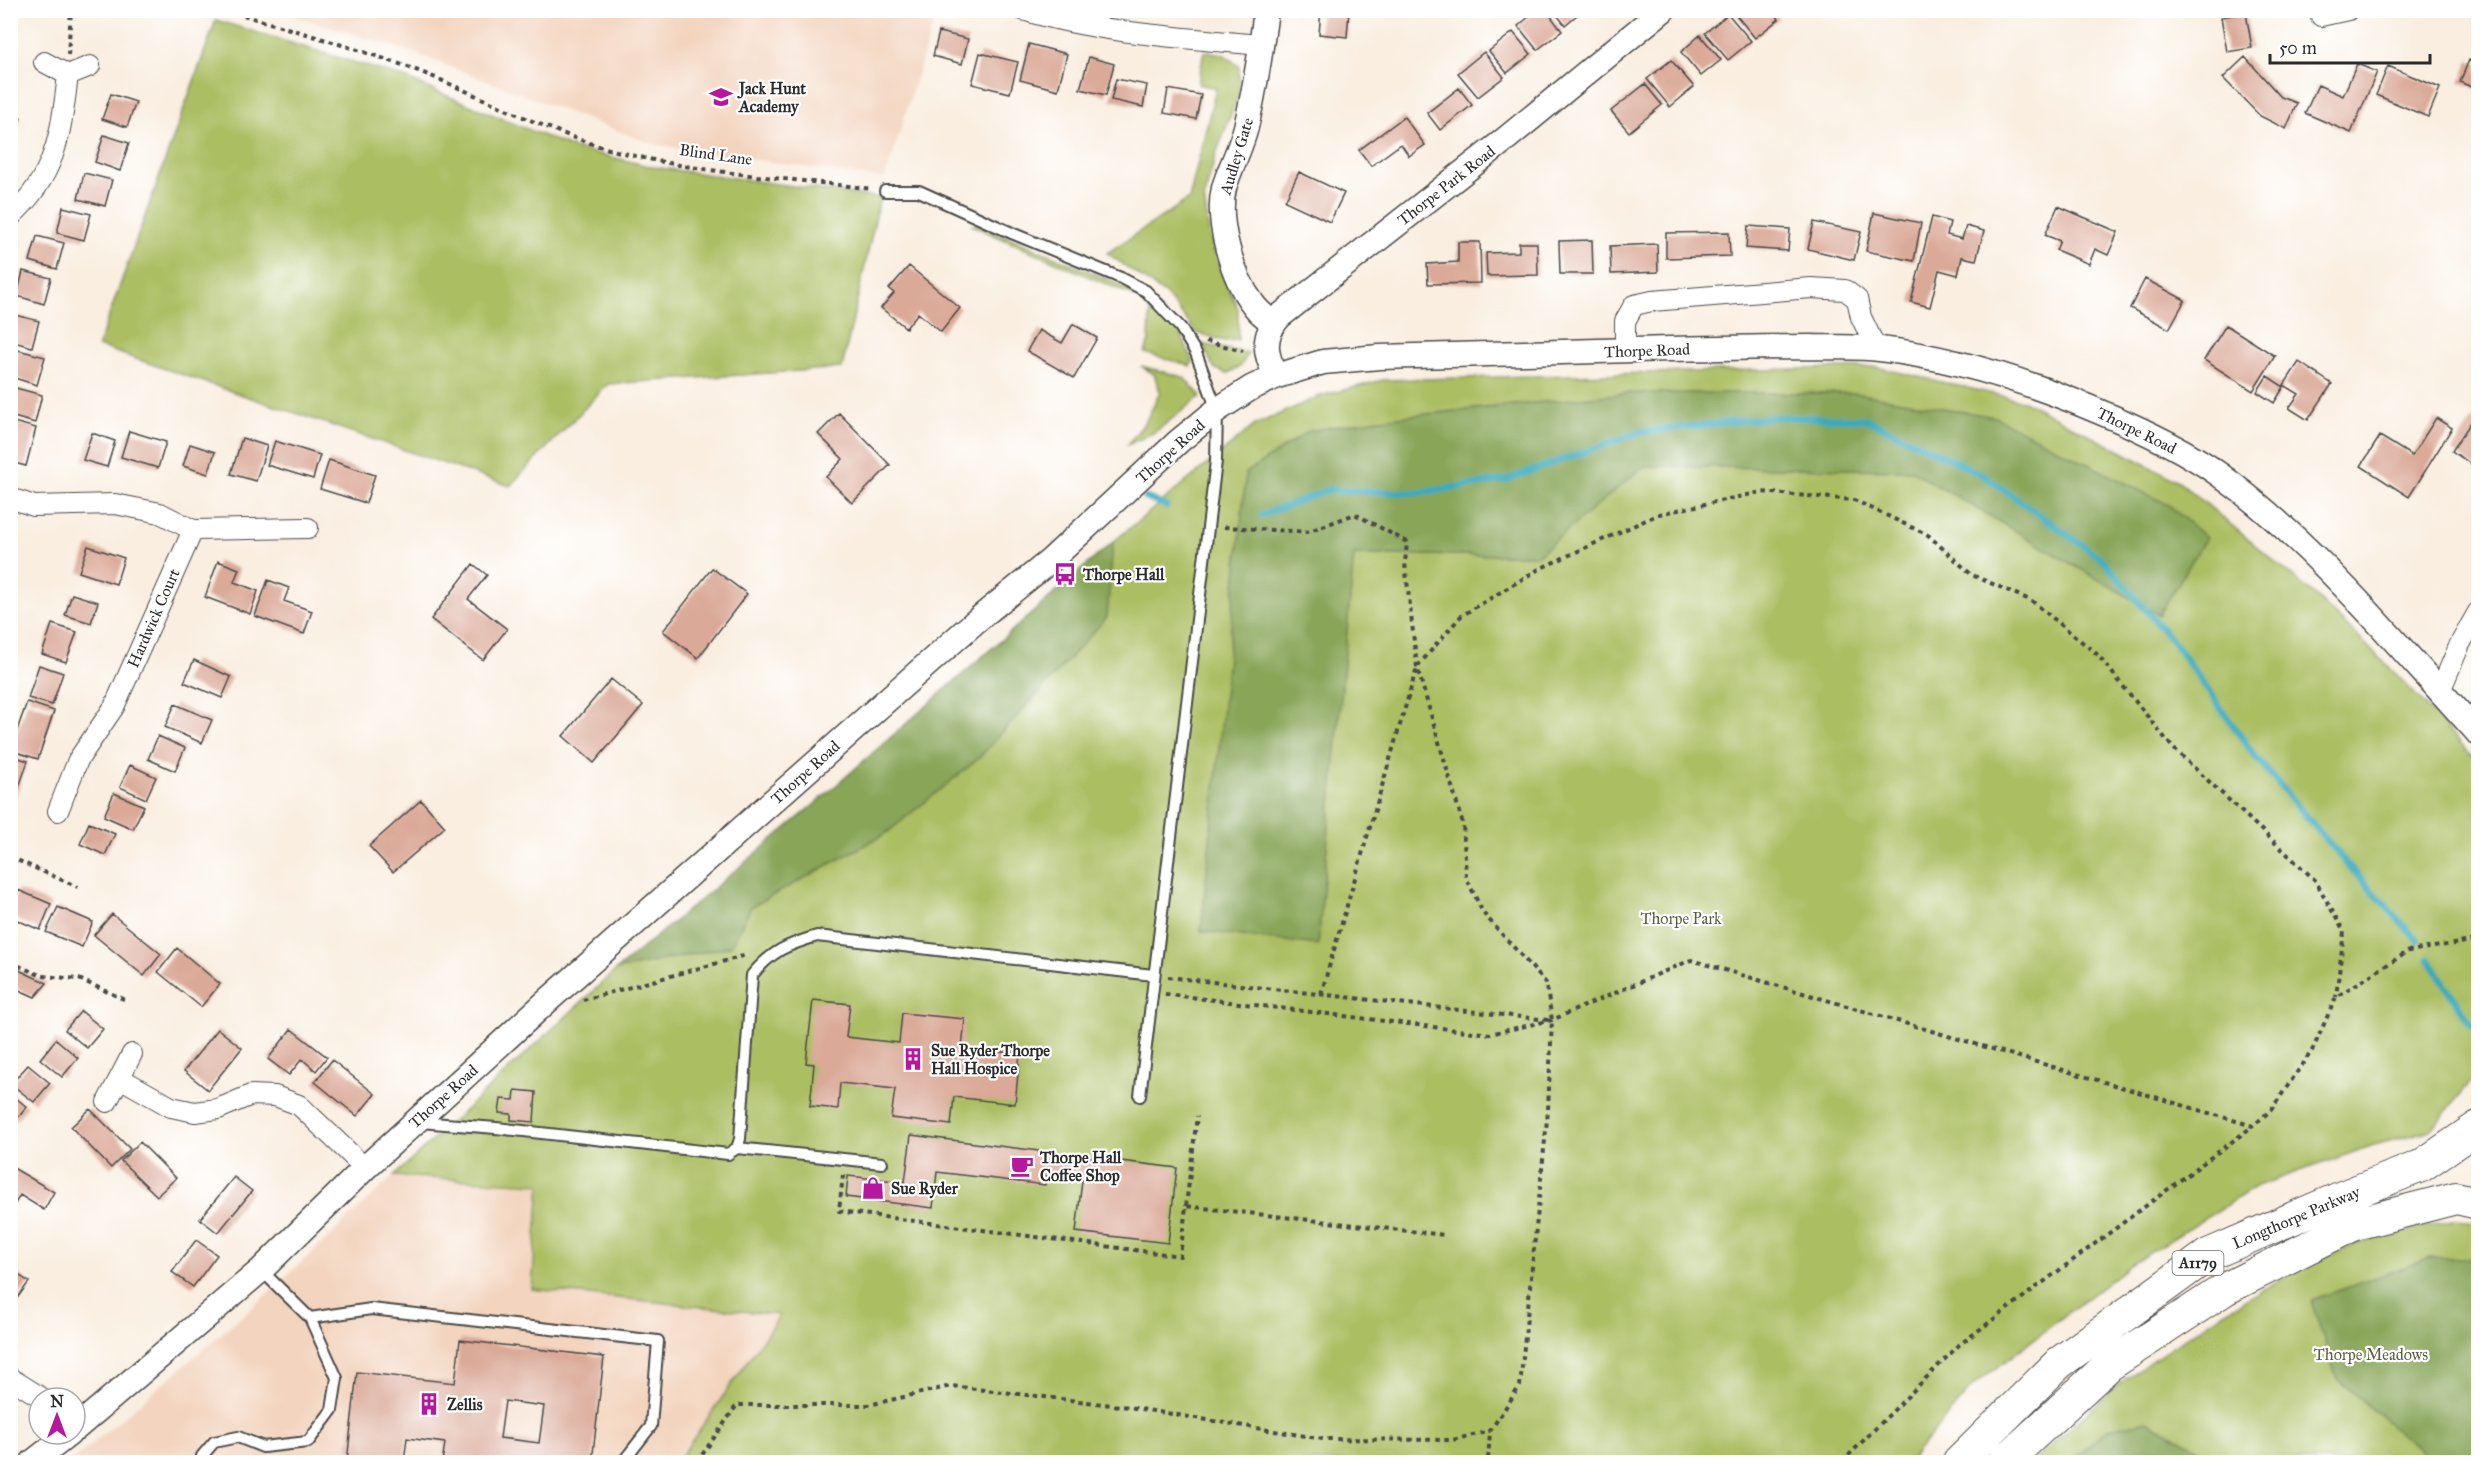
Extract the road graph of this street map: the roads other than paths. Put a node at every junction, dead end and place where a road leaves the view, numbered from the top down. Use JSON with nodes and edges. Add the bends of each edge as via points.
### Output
{"nodes":[{"id":1,"x":1023,"y":10,"type":"edge"},
{"id":2,"x":1266,"y":10,"type":"edge"},
{"id":3,"x":1663,"y":10,"type":"edge"},
{"id":4,"x":2348,"y":10,"type":"edge"},
{"id":5,"x":2321,"y":16,"type":"dead end"},
{"id":6,"x":1262,"y":45,"type":"junction"},
{"id":7,"x":44,"y":62,"type":"dead end"},
{"id":8,"x":90,"y":66,"type":"dead end"},
{"id":9,"x":68,"y":67,"type":"junction"},
{"id":10,"x":885,"y":191,"type":"road end"},
{"id":11,"x":10,"y":217,"type":"edge"},
{"id":12,"x":1273,"y":323,"type":"junction"},
{"id":13,"x":1876,"y":348,"type":"junction"},
{"id":14,"x":1624,"y":351,"type":"junction"},
{"id":15,"x":1277,"y":376,"type":"junction"},
{"id":16,"x":1217,"y":410,"type":"junction"},
{"id":17,"x":10,"y":498,"type":"edge"},
{"id":18,"x":308,"y":528,"type":"dead end"},
{"id":19,"x":193,"y":530,"type":"junction"},
{"id":20,"x":2478,"y":612,"type":"edge"},
{"id":21,"x":2440,"y":691,"type":"junction"},
{"id":22,"x":2478,"y":733,"type":"edge"},
{"id":23,"x":58,"y":812,"type":"dead end"},
{"id":24,"x":1153,"y":975,"type":"junction"},
{"id":25,"x":132,"y":1054,"type":"dead end"},
{"id":26,"x":120,"y":1078,"type":"junction"},
{"id":27,"x":1140,"y":1096,"type":"dead end"},
{"id":28,"x":107,"y":1102,"type":"dead end"},
{"id":29,"x":415,"y":1122,"type":"junction"},
{"id":30,"x":2478,"y":1127,"type":"edge"},
{"id":31,"x":736,"y":1148,"type":"junction"},
{"id":32,"x":882,"y":1163,"type":"dead end"},
{"id":33,"x":365,"y":1168,"type":"junction"},
{"id":34,"x":2478,"y":1203,"type":"edge"},
{"id":35,"x":261,"y":1270,"type":"junction"},
{"id":36,"x":310,"y":1318,"type":"junction"},
{"id":37,"x":10,"y":1378,"type":"edge"},
{"id":38,"x":27,"y":1389,"type":"edge"},
{"id":39,"x":87,"y":1419,"type":"edge"},
{"id":40,"x":54,"y":1446,"type":"edge"},
{"id":41,"x":33,"y":1462,"type":"edge"},
{"id":42,"x":202,"y":1462,"type":"edge"},
{"id":43,"x":623,"y":1462,"type":"edge"},
{"id":44,"x":1959,"y":1462,"type":"edge"},
{"id":45,"x":2004,"y":1462,"type":"edge"}],
"edges":[{"from":1,"to":6,"type":"street","via":[[1054,20]]},
{"from":2,"to":6,"type":"street","name":"Audley Gate"},
{"from":3,"to":12,"type":"street","name":"Thorpe Park Road"},
{"from":4,"to":5,"type":"street"},
{"from":6,"to":12,"type":"street","name":"Audley Gate","via":[[1241,148],[1222,200],[1224,228],[1239,283],[1254,306]]},
{"from":7,"to":9,"type":"street"},
{"from":8,"to":9,"type":"street"},
{"from":9,"to":11,"type":"street","via":[[60,137],[45,174]]},
{"from":10,"to":16,"type":"lane","via":[[919,192],[1146,291],[1168,312],[1196,353]]},
{"from":12,"to":15,"type":"street","via":[[1266,347]]},
{"from":13,"to":14,"type":"street","name":"Thorpe Road"},
{"from":13,"to":14,"type":"street","via":[[1857,299],[1845,290],[1811,288],[1634,305],[1625,321]]},
{"from":13,"to":21,"type":"street","name":"Thorpe Road","via":[[2005,376],[2134,427],[2193,458],[2220,475],[2292,537]]},
{"from":14,"to":15,"type":"street","name":"Thorpe Road","via":[[1379,357],[1323,362]]},
{"from":15,"to":16,"type":"street","name":"Thorpe Road","via":[[1251,387]]},
{"from":16,"to":24,"type":"lane","via":[[1216,461]]},
{"from":16,"to":29,"type":"street","name":"Thorpe Road"},
{"from":17,"to":19,"type":"street","via":[[34,506],[115,504],[160,513]]},
{"from":18,"to":19,"type":"street"},
{"from":19,"to":23,"type":"street","name":"Hardwick Court","via":[[114,707],[78,760]]},
{"from":20,"to":21,"type":"street"},
{"from":21,"to":22,"type":"street","name":"Thorpe Road"},
{"from":24,"to":27,"type":"lane"},
{"from":24,"to":31,"type":"lane","via":[[817,936],[787,945],[767,957],[752,975],[740,1139]]},
{"from":25,"to":26,"type":"street"},
{"from":26,"to":28,"type":"street"},
{"from":26,"to":33,"type":"street","via":[[171,1107],[195,1113],[218,1109],[251,1095],[275,1096],[299,1105]]},
{"from":29,"to":31,"type":"lane","via":[[713,1154],[728,1154]]},
{"from":29,"to":33,"type":"street","name":"Thorpe Road"},
{"from":30,"to":44,"type":"main road","name":"Longthorpe Parkway","number":"A1179","via":[[2421,1166],[2208,1256],[2060,1363]]},
{"from":31,"to":32,"type":"lane"},
{"from":33,"to":35,"type":"street","name":"Thorpe Road"},
{"from":34,"to":45,"type":"main road","name":"Longthorpe Parkway","number":"A1179","via":[[2456,1198],[2355,1224],[2224,1289],[2109,1365]]},
{"from":35,"to":36,"type":"lane"},
{"from":35,"to":39,"type":"street","name":"Thorpe Road"},
{"from":36,"to":42,"type":"lane","via":[[337,1378],[332,1410],[308,1442],[263,1447],[238,1437],[214,1442],[202,1456]]},
{"from":36,"to":43,"type":"lane","via":[[371,1309],[658,1341],[651,1426]]},
{"from":37,"to":38,"type":"street"},
{"from":40,"to":41,"type":"street"}]}
